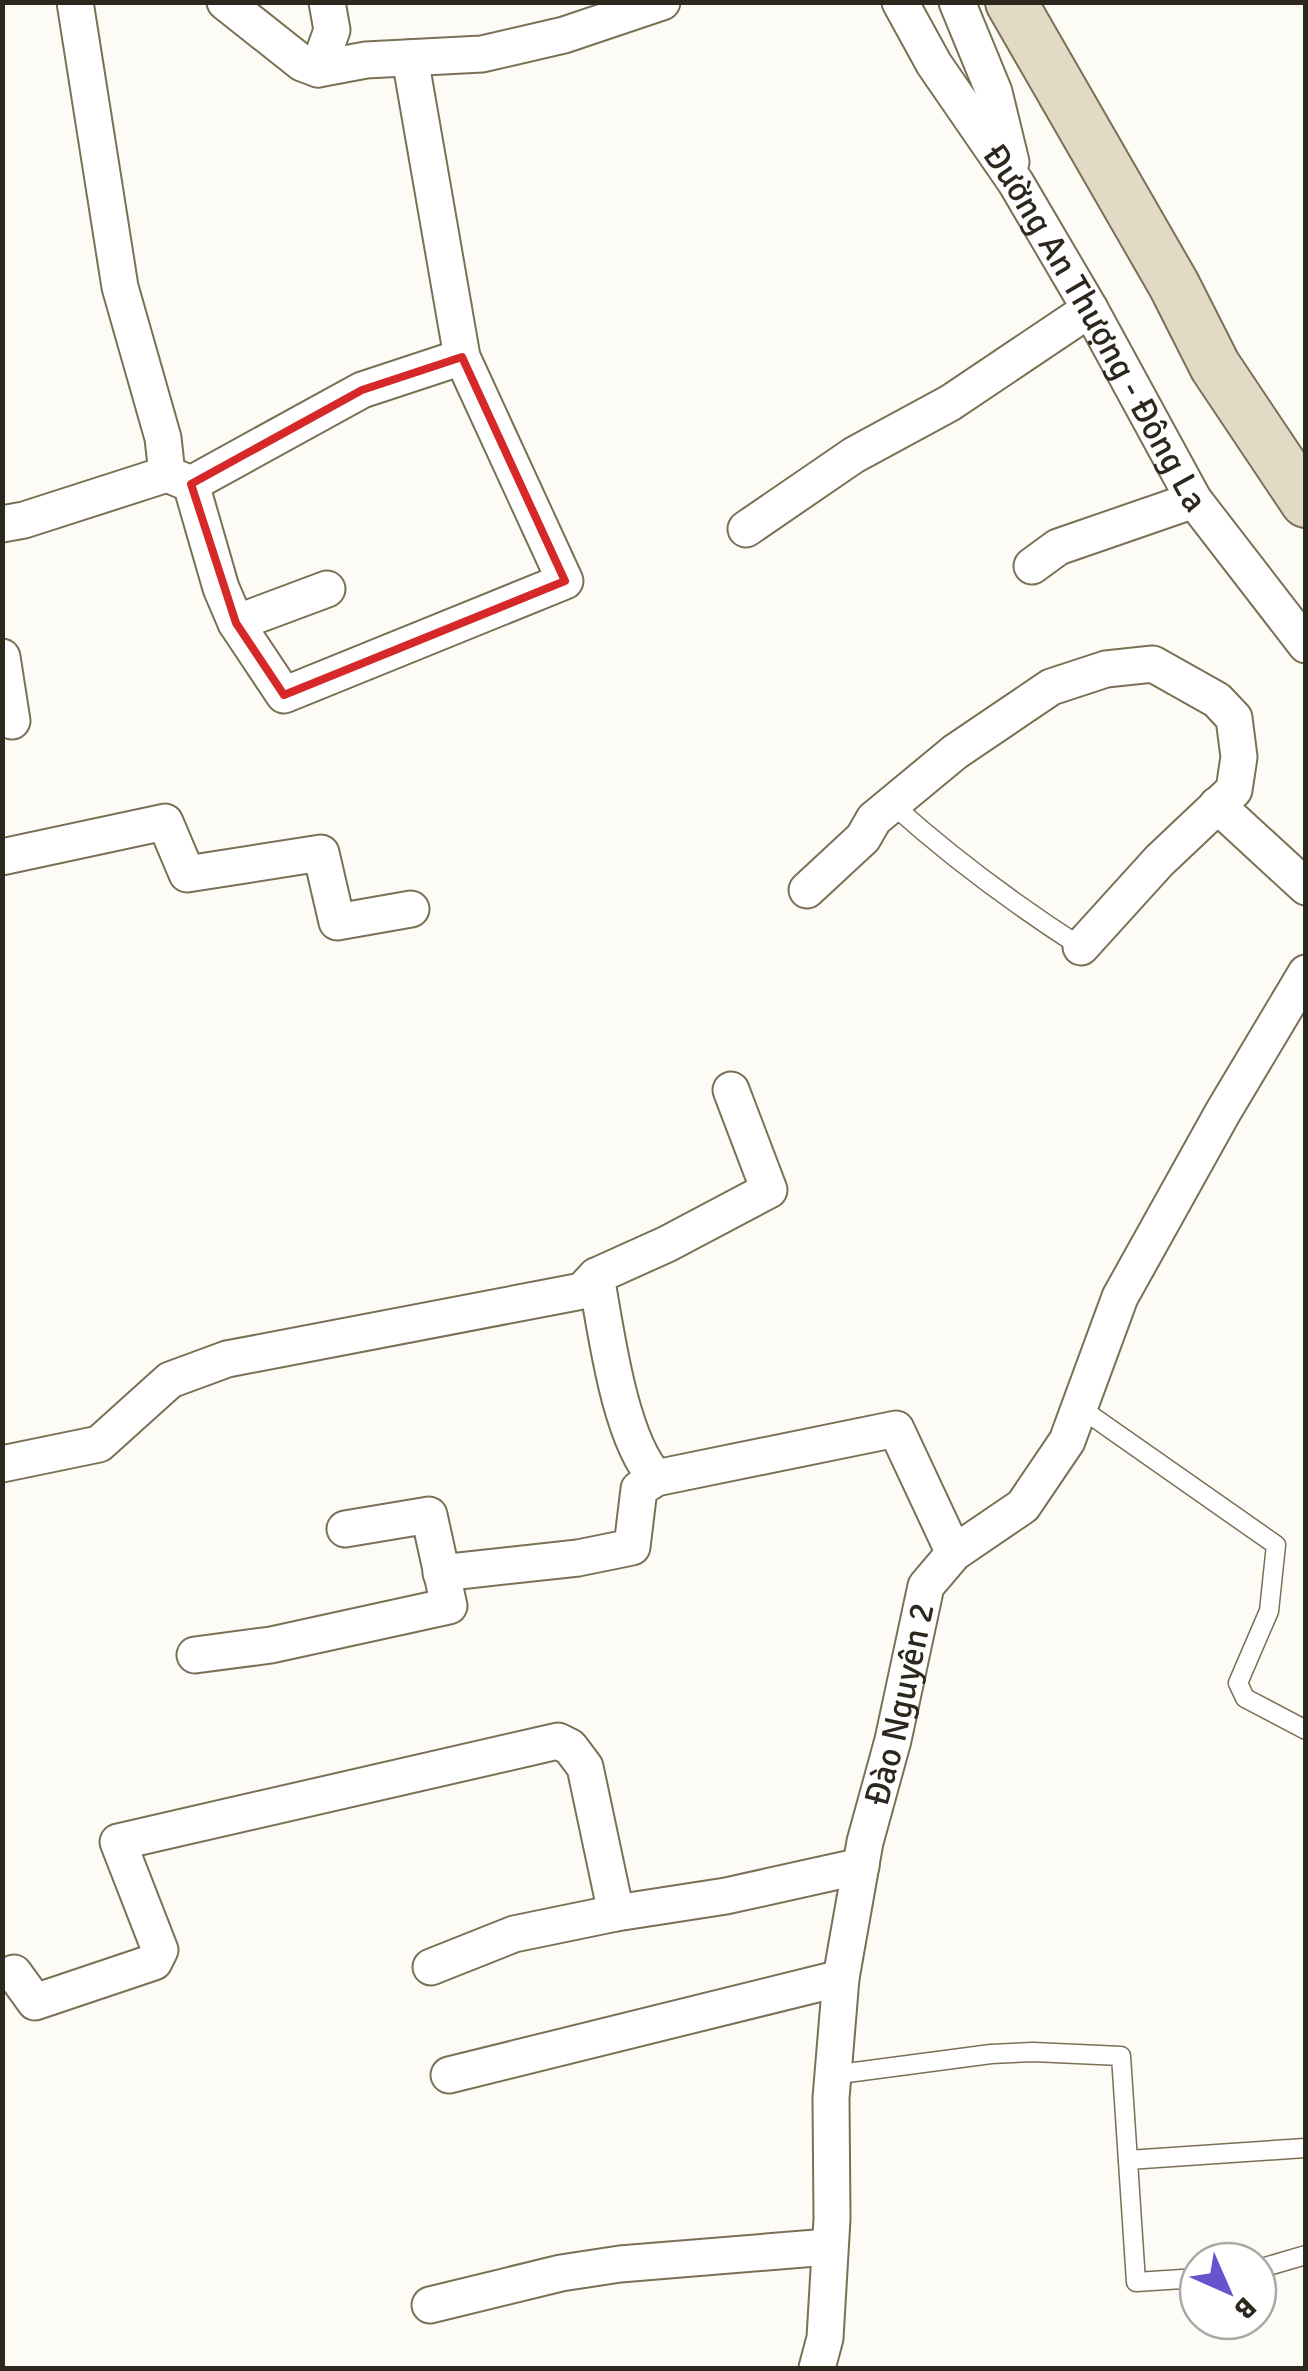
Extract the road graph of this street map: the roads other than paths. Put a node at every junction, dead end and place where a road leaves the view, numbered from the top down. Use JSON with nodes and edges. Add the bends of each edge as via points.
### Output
{"nodes":[{"id":1,"x":75,"y":2,"type":"edge"},
{"id":2,"x":225,"y":2,"type":"edge"},
{"id":3,"x":327,"y":2,"type":"edge"},
{"id":4,"x":662,"y":2,"type":"edge"},
{"id":5,"x":900,"y":2,"type":"edge"},
{"id":6,"x":956,"y":2,"type":"edge"},
{"id":7,"x":1012,"y":2,"type":"edge"},
{"id":8,"x":410,"y":58,"type":"junction"},
{"id":9,"x":318,"y":70,"type":"junction"},
{"id":10,"x":1016,"y":182,"type":"junction"},
{"id":11,"x":1090,"y":309,"type":"junction"},
{"id":12,"x":462,"y":357,"type":"junction"},
{"id":13,"x":179,"y":479,"type":"junction"},
{"id":14,"x":1194,"y":500,"type":"junction"},
{"id":15,"x":1306,"y":502,"type":"edge"},
{"id":16,"x":2,"y":524,"type":"edge"},
{"id":17,"x":746,"y":529,"type":"dead end"},
{"id":18,"x":1032,"y":566,"type":"dead end"},
{"id":19,"x":327,"y":589,"type":"dead end"},
{"id":20,"x":236,"y":623,"type":"junction"},
{"id":21,"x":1306,"y":645,"type":"edge"},
{"id":22,"x":2,"y":658,"type":"edge"},
{"id":23,"x":12,"y":721,"type":"dead end"},
{"id":24,"x":892,"y":804,"type":"junction"},
{"id":25,"x":1218,"y":805,"type":"junction"},
{"id":26,"x":2,"y":858,"type":"edge"},
{"id":27,"x":1306,"y":888,"type":"edge"},
{"id":28,"x":806,"y":890,"type":"dead end"},
{"id":29,"x":411,"y":910,"type":"dead end"},
{"id":30,"x":1082,"y":947,"type":"joint"},
{"id":31,"x":1306,"y":973,"type":"edge"},
{"id":32,"x":731,"y":1090,"type":"dead end"},
{"id":33,"x":596,"y":1276,"type":"junction"},
{"id":34,"x":1079,"y":1407,"type":"junction"},
{"id":35,"x":2,"y":1464,"type":"edge"},
{"id":36,"x":656,"y":1478,"type":"junction"},
{"id":37,"x":345,"y":1529,"type":"dead end"},
{"id":38,"x":954,"y":1552,"type":"junction"},
{"id":39,"x":442,"y":1573,"type":"junction"},
{"id":40,"x":195,"y":1655,"type":"dead end"},
{"id":41,"x":1306,"y":1730,"type":"edge"},
{"id":42,"x":861,"y":1866,"type":"junction"},
{"id":43,"x":616,"y":1912,"type":"junction"},
{"id":44,"x":431,"y":1967,"type":"dead end"},
{"id":45,"x":14,"y":1973,"type":"dead end"},
{"id":46,"x":841,"y":1978,"type":"junction"},
{"id":47,"x":449,"y":2074,"type":"dead end"},
{"id":48,"x":832,"y":2075,"type":"junction"},
{"id":49,"x":1306,"y":2148,"type":"edge"},
{"id":50,"x":1128,"y":2160,"type":"junction"},
{"id":51,"x":828,"y":2247,"type":"junction"},
{"id":52,"x":1306,"y":2255,"type":"edge"},
{"id":53,"x":1278,"y":2263,"type":"edge"},
{"id":54,"x":1178,"y":2279,"type":"edge"},
{"id":55,"x":430,"y":2305,"type":"dead end"},
{"id":56,"x":817,"y":2368,"type":"edge"}],
"edges":[{"from":1,"to":13,"type":"street","via":[[120,287]]},
{"from":2,"to":9,"type":"street"},
{"from":3,"to":9,"type":"street","via":[[332,30]]},
{"from":4,"to":8,"type":"street","via":[[482,54]]},
{"from":5,"to":10,"type":"street","name":"Đường An Thượng - Đông La","via":[[934,64]]},
{"from":6,"to":10,"type":"street","via":[[994,92]]},
{"from":7,"to":15,"type":"main road","via":[[1214,366]]},
{"from":8,"to":9,"type":"street"},
{"from":8,"to":12,"type":"street"},
{"from":10,"to":11,"type":"street","name":"Đường An Thượng - Đông La"},
{"from":11,"to":14,"type":"street","name":"Đường An Thượng - Đông La"},
{"from":11,"to":17,"type":"street"},
{"from":12,"to":13,"type":"street","via":[[362,390]]},
{"from":12,"to":20,"type":"street","via":[[564,582],[284,695]]},
{"from":13,"to":16,"type":"street"},
{"from":13,"to":20,"type":"street"},
{"from":14,"to":18,"type":"street","via":[[1058,547]]},
{"from":14,"to":21,"type":"street","name":"Đường An Thượng - Đông La"},
{"from":19,"to":20,"type":"street"},
{"from":22,"to":23,"type":"street"},
{"from":24,"to":25,"type":"street","via":[[1052,687],[1153,664],[1234,718],[1234,790]]},
{"from":24,"to":28,"type":"street"},
{"from":24,"to":30,"type":"lane","via":[[1018,907]]},
{"from":25,"to":27,"type":"street"},
{"from":25,"to":30,"type":"street"},
{"from":26,"to":29,"type":"street","via":[[165,822],[187,874],[321,853],[337,922]]},
{"from":31,"to":34,"type":"street","name":"Đào Nguyên 2","via":[[1120,1297]]},
{"from":32,"to":33,"type":"street","via":[[768,1190]]},
{"from":33,"to":35,"type":"street","via":[[582,1291],[227,1359],[170,1380],[99,1444]]},
{"from":33,"to":36,"type":"street","via":[[617,1385],[644,1465]]},
{"from":34,"to":38,"type":"street","name":"Đào Nguyên 2","via":[[1067,1440],[1022,1506]]},
{"from":34,"to":41,"type":"lane","via":[[1276,1545],[1269,1611],[1238,1683],[1246,1698]]},
{"from":36,"to":38,"type":"street","via":[[896,1429]]},
{"from":36,"to":39,"type":"street","via":[[639,1489],[632,1547]]},
{"from":37,"to":39,"type":"street","via":[[429,1515]]},
{"from":38,"to":42,"type":"street","name":"Đào Nguyên 2","via":[[926,1586]]},
{"from":39,"to":40,"type":"street","via":[[449,1606]]},
{"from":42,"to":43,"type":"street"},
{"from":42,"to":46,"type":"street","name":"Đào Nguyên 2"},
{"from":43,"to":44,"type":"street","via":[[514,1934]]},
{"from":43,"to":45,"type":"street","via":[[584,1768],[558,1742],[118,1842],[160,1950],[154,1962],[35,2002]]},
{"from":46,"to":47,"type":"street"},
{"from":46,"to":48,"type":"street","name":"Đào Nguyên 2"},
{"from":48,"to":50,"type":"lane","via":[[991,2054],[1120,2056]]},
{"from":48,"to":51,"type":"street","name":"Đào Nguyên 2"},
{"from":49,"to":50,"type":"lane"},
{"from":50,"to":54,"type":"lane","via":[[1136,2282]]},
{"from":51,"to":55,"type":"street","via":[[600,2267]]},
{"from":51,"to":56,"type":"street","name":"Đào Nguyên 2","via":[[825,2338]]},
{"from":52,"to":53,"type":"lane"}]}
